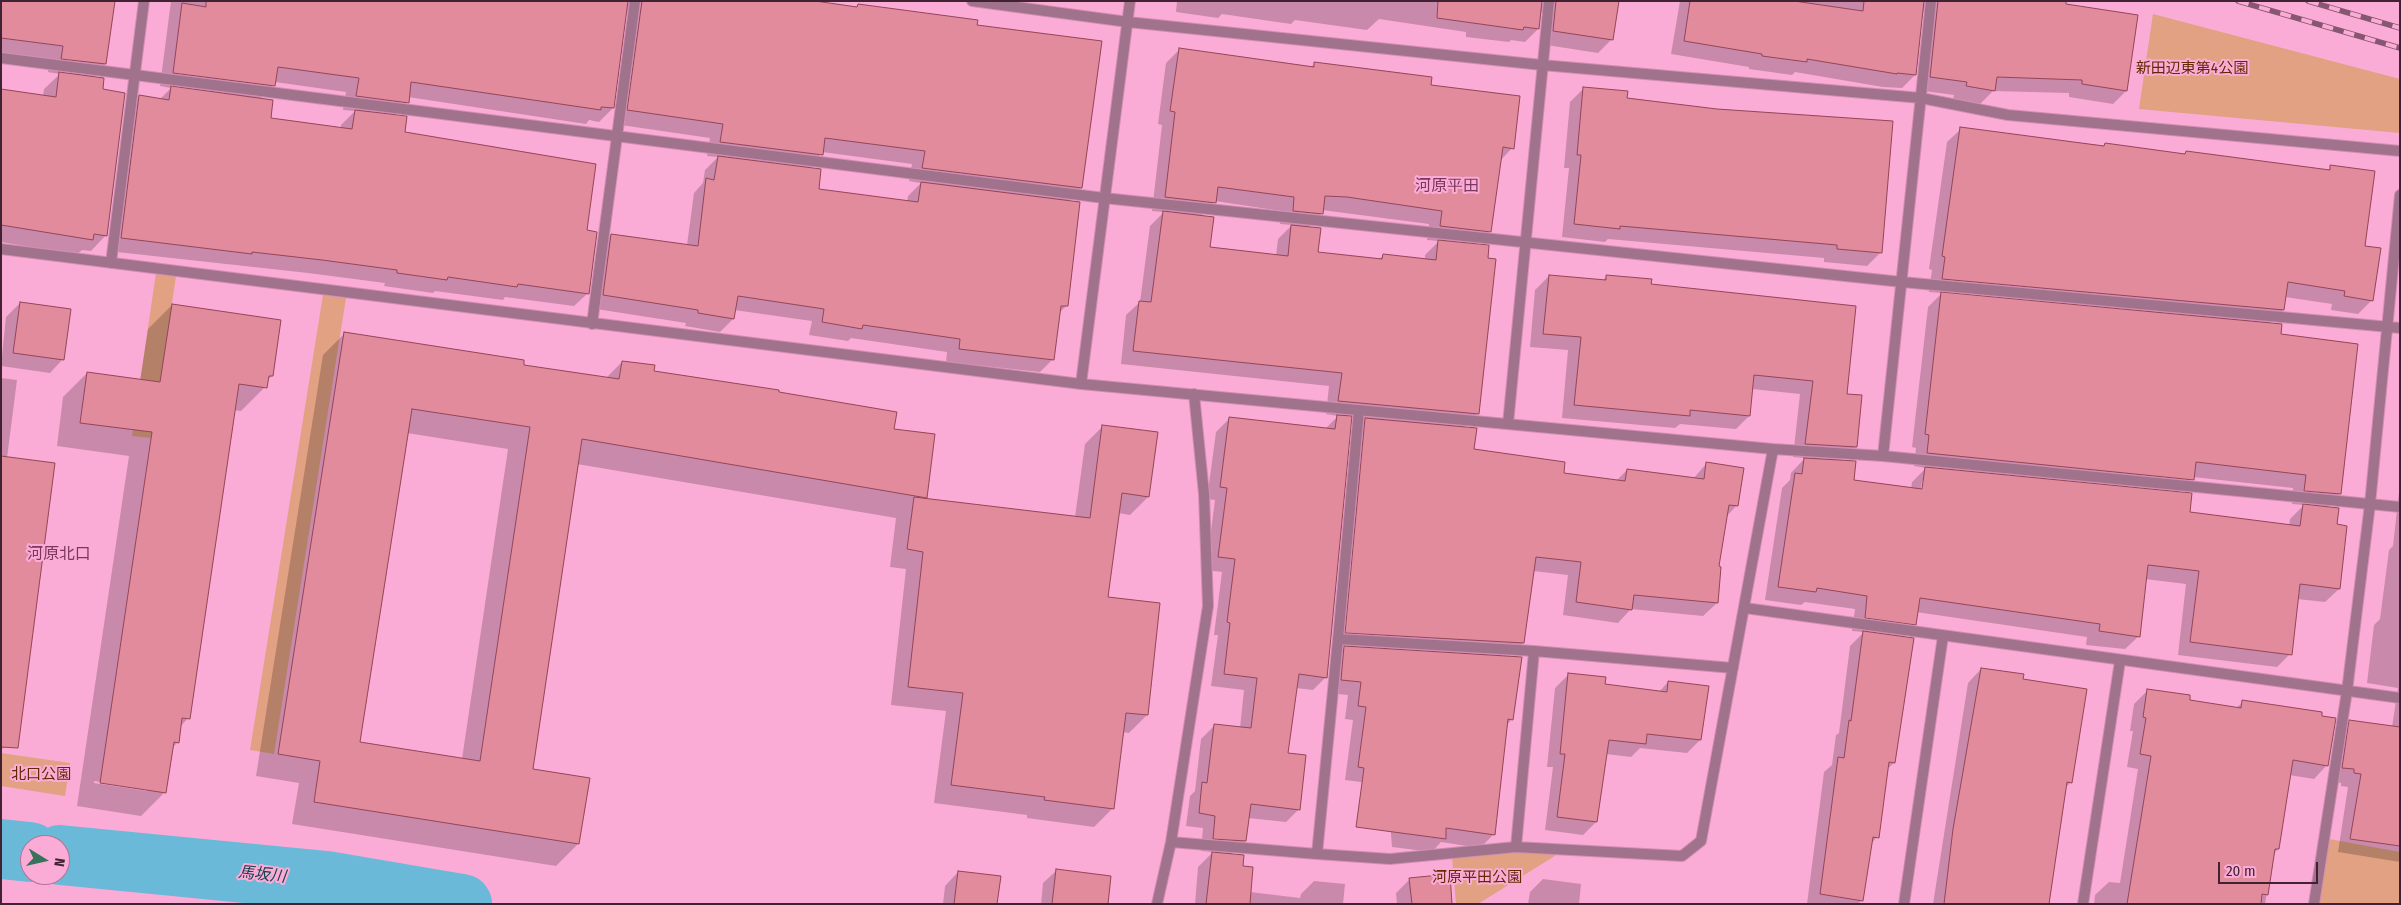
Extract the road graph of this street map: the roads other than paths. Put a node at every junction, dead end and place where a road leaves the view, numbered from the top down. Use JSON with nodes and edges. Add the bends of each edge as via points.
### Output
{"nodes":[{"id":1,"x":144,"y":1,"type":"edge"},
{"id":2,"x":635,"y":1,"type":"edge"},
{"id":3,"x":972,"y":1,"type":"edge"},
{"id":4,"x":1130,"y":1,"type":"edge"},
{"id":5,"x":1549,"y":1,"type":"edge"},
{"id":6,"x":1931,"y":1,"type":"edge"},
{"id":7,"x":1128,"y":22,"type":"junction"},
{"id":8,"x":1,"y":58,"type":"edge"},
{"id":9,"x":1542,"y":65,"type":"junction"},
{"id":10,"x":135,"y":75,"type":"junction"},
{"id":11,"x":1921,"y":98,"type":"junction"},
{"id":12,"x":617,"y":135,"type":"junction"},
{"id":13,"x":2400,"y":151,"type":"edge"},
{"id":14,"x":2400,"y":194,"type":"edge"},
{"id":15,"x":1104,"y":198,"type":"junction"},
{"id":16,"x":1525,"y":242,"type":"junction"},
{"id":17,"x":1,"y":249,"type":"edge"},
{"id":18,"x":111,"y":262,"type":"junction"},
{"id":19,"x":1902,"y":282,"type":"junction"},
{"id":20,"x":592,"y":324,"type":"junction"},
{"id":21,"x":2387,"y":327,"type":"junction"},
{"id":22,"x":2400,"y":328,"type":"edge"},
{"id":23,"x":1081,"y":384,"type":"junction"},
{"id":24,"x":1194,"y":394,"type":"junction"},
{"id":25,"x":1359,"y":410,"type":"junction"},
{"id":26,"x":1508,"y":424,"type":"junction"},
{"id":27,"x":1773,"y":448,"type":"junction"},
{"id":28,"x":1883,"y":456,"type":"junction"},
{"id":29,"x":2370,"y":504,"type":"junction"},
{"id":30,"x":2400,"y":507,"type":"edge"},
{"id":31,"x":1745,"y":608,"type":"junction"},
{"id":32,"x":1943,"y":636,"type":"junction"},
{"id":33,"x":1338,"y":639,"type":"junction"},
{"id":34,"x":1534,"y":651,"type":"junction"},
{"id":35,"x":2120,"y":661,"type":"junction"},
{"id":36,"x":1734,"y":668,"type":"junction"},
{"id":37,"x":2348,"y":691,"type":"junction"},
{"id":38,"x":2400,"y":698,"type":"edge"},
{"id":39,"x":1170,"y":842,"type":"junction"},
{"id":40,"x":1516,"y":847,"type":"junction"},
{"id":41,"x":1317,"y":854,"type":"junction"},
{"id":42,"x":1157,"y":904,"type":"edge"},
{"id":43,"x":1904,"y":904,"type":"edge"},
{"id":44,"x":2082,"y":904,"type":"edge"},
{"id":45,"x":2314,"y":904,"type":"edge"}],
"edges":[{"from":1,"to":10,"type":"street"},
{"from":2,"to":12,"type":"street"},
{"from":3,"to":7,"type":"street"},
{"from":4,"to":7,"type":"street"},
{"from":5,"to":9,"type":"street"},
{"from":6,"to":11,"type":"street"},
{"from":7,"to":9,"type":"street"},
{"from":7,"to":15,"type":"street"},
{"from":8,"to":10,"type":"street"},
{"from":9,"to":11,"type":"street"},
{"from":9,"to":16,"type":"street"},
{"from":10,"to":12,"type":"street"},
{"from":10,"to":18,"type":"street"},
{"from":11,"to":13,"type":"street","via":[[2008,116]]},
{"from":11,"to":19,"type":"street"},
{"from":12,"to":15,"type":"street"},
{"from":12,"to":20,"type":"street"},
{"from":14,"to":21,"type":"street"},
{"from":15,"to":16,"type":"street"},
{"from":15,"to":23,"type":"street"},
{"from":16,"to":19,"type":"street"},
{"from":16,"to":26,"type":"street"},
{"from":17,"to":18,"type":"street"},
{"from":18,"to":20,"type":"street"},
{"from":19,"to":21,"type":"street"},
{"from":19,"to":28,"type":"street"},
{"from":20,"to":23,"type":"street"},
{"from":21,"to":22,"type":"street"},
{"from":21,"to":29,"type":"street"},
{"from":23,"to":24,"type":"street"},
{"from":24,"to":25,"type":"street"},
{"from":24,"to":39,"type":"street","via":[[1204,494],[1208,606]]},
{"from":25,"to":26,"type":"street"},
{"from":25,"to":33,"type":"street"},
{"from":26,"to":27,"type":"street"},
{"from":27,"to":28,"type":"street"},
{"from":27,"to":31,"type":"street"},
{"from":28,"to":29,"type":"street"},
{"from":29,"to":30,"type":"street"},
{"from":29,"to":37,"type":"street"},
{"from":31,"to":32,"type":"street"},
{"from":31,"to":36,"type":"street"},
{"from":32,"to":35,"type":"street"},
{"from":32,"to":43,"type":"street"},
{"from":33,"to":34,"type":"street"},
{"from":33,"to":41,"type":"street"},
{"from":34,"to":36,"type":"street"},
{"from":34,"to":40,"type":"street"},
{"from":35,"to":37,"type":"street"},
{"from":35,"to":44,"type":"street"},
{"from":36,"to":40,"type":"street","via":[[1701,841],[1682,856]]},
{"from":37,"to":38,"type":"street"},
{"from":37,"to":45,"type":"street"},
{"from":39,"to":41,"type":"street"},
{"from":39,"to":42,"type":"street"},
{"from":40,"to":41,"type":"street","via":[[1390,859]]}]}
